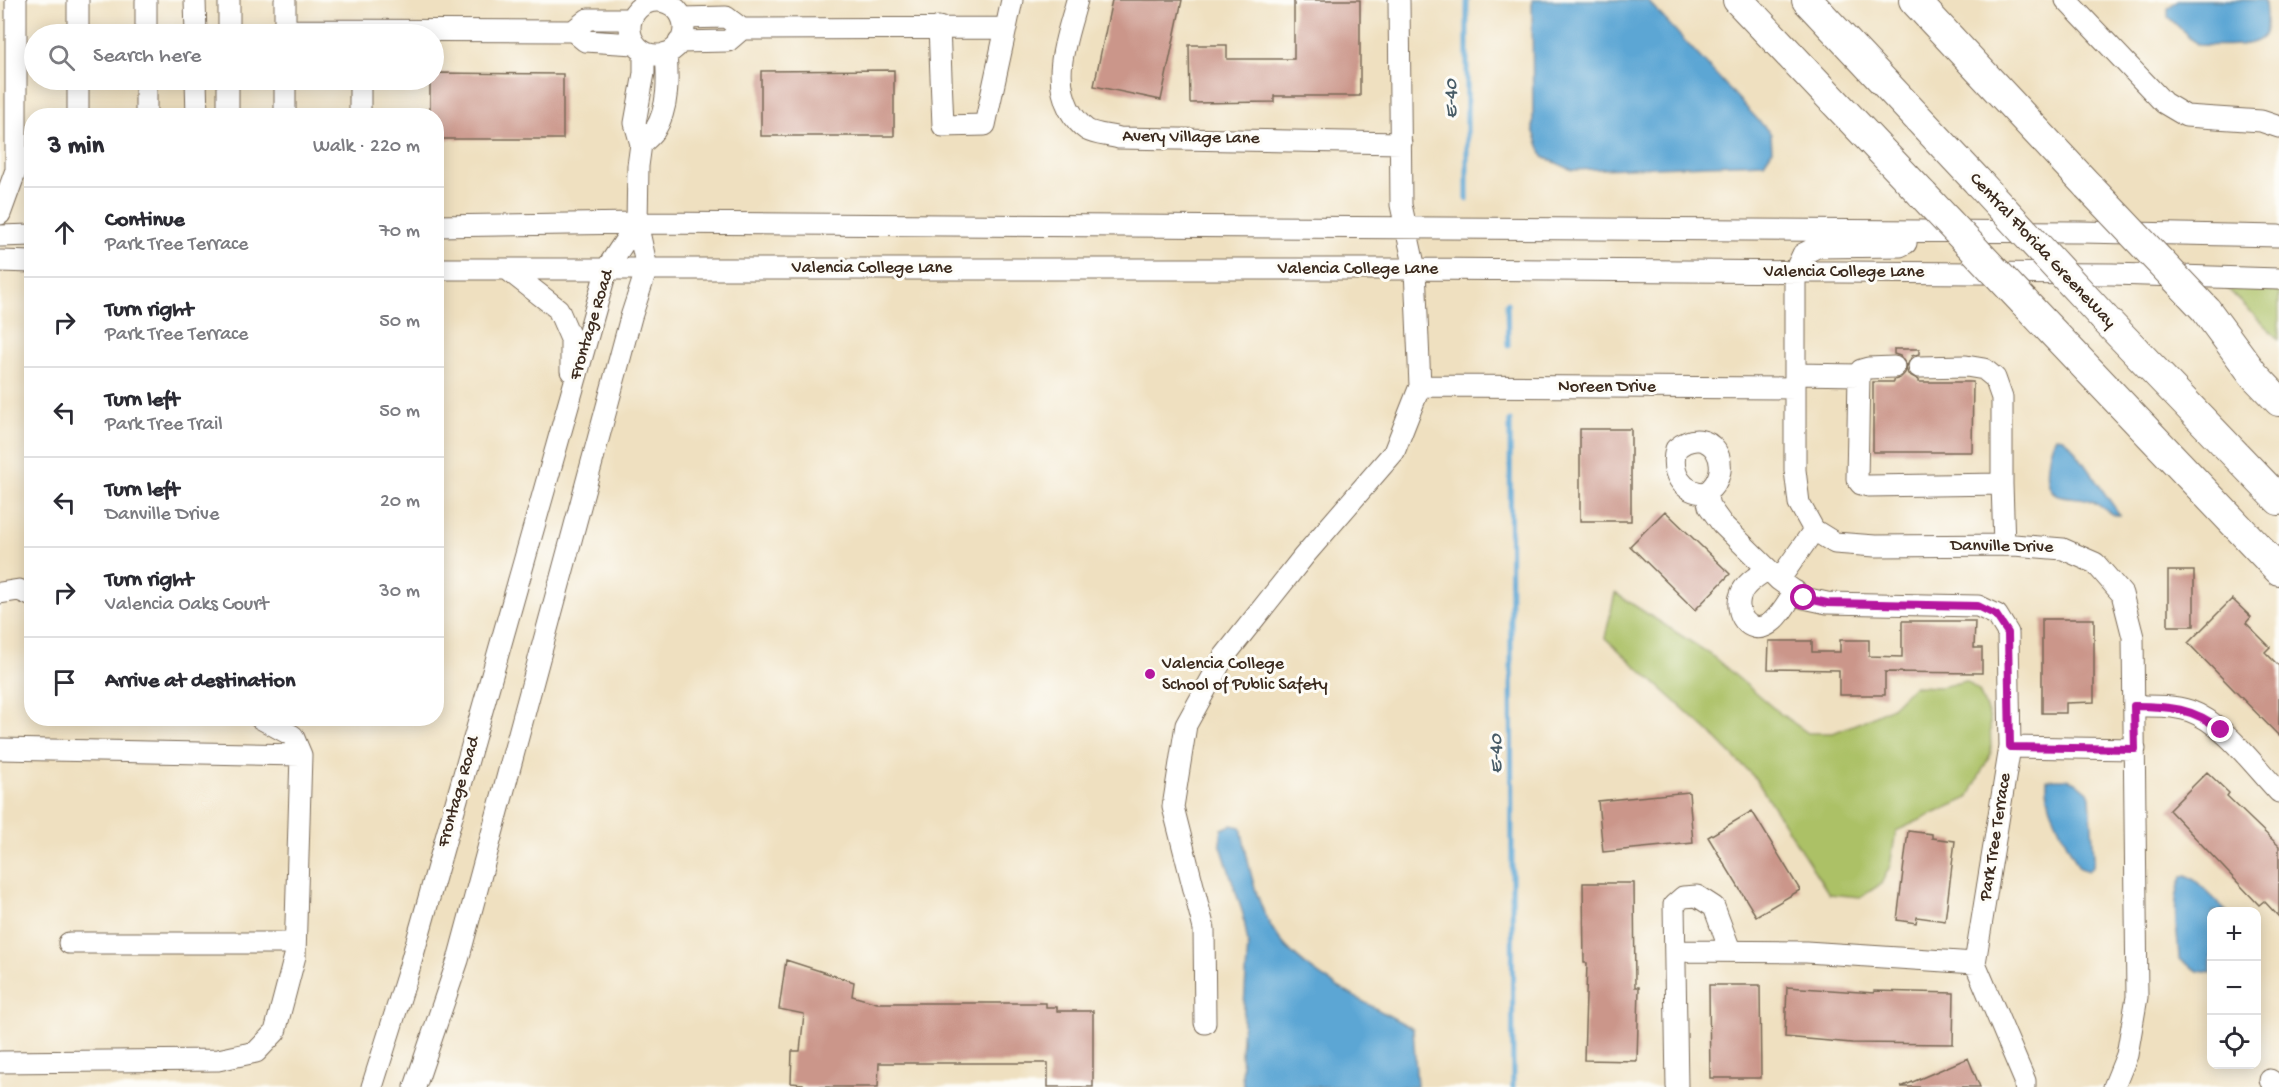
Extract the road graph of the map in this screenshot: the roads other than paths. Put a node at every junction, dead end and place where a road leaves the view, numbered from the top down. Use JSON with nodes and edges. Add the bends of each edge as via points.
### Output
{"nodes":[{"id":1,"x":16,"y":0,"type":"edge"},
{"id":2,"x":78,"y":0,"type":"edge"},
{"id":3,"x":146,"y":0,"type":"edge"},
{"id":4,"x":195,"y":0,"type":"edge"},
{"id":5,"x":229,"y":0,"type":"edge"},
{"id":6,"x":285,"y":0,"type":"edge"},
{"id":7,"x":1012,"y":0,"type":"edge"},
{"id":8,"x":1077,"y":0,"type":"edge"},
{"id":9,"x":1399,"y":0,"type":"edge"},
{"id":10,"x":1738,"y":0,"type":"edge"},
{"id":11,"x":1807,"y":0,"type":"edge"},
{"id":12,"x":1914,"y":0,"type":"edge"},
{"id":13,"x":2073,"y":2,"type":"edge"},
{"id":14,"x":682,"y":18,"type":"junction"},
{"id":15,"x":631,"y":19,"type":"junction"},
{"id":16,"x":78,"y":24,"type":"edge"},
{"id":17,"x":146,"y":24,"type":"edge"},
{"id":18,"x":196,"y":24,"type":"edge"},
{"id":19,"x":229,"y":24,"type":"edge"},
{"id":20,"x":285,"y":24,"type":"edge"},
{"id":21,"x":939,"y":27,"type":"junction"},
{"id":22,"x":1006,"y":28,"type":"junction"},
{"id":23,"x":742,"y":29,"type":"junction"},
{"id":24,"x":573,"y":31,"type":"junction"},
{"id":25,"x":444,"y":32,"type":"edge"},
{"id":26,"x":640,"y":48,"type":"junction"},
{"id":27,"x":673,"y":48,"type":"junction"},
{"id":28,"x":78,"y":90,"type":"edge"},
{"id":29,"x":146,"y":90,"type":"edge"},
{"id":30,"x":196,"y":90,"type":"edge"},
{"id":31,"x":228,"y":90,"type":"edge"},
{"id":32,"x":285,"y":90,"type":"edge"},
{"id":33,"x":360,"y":90,"type":"edge"},
{"id":34,"x":78,"y":108,"type":"edge"},
{"id":35,"x":146,"y":108,"type":"edge"},
{"id":36,"x":197,"y":108,"type":"edge"},
{"id":37,"x":228,"y":108,"type":"edge"},
{"id":38,"x":285,"y":108,"type":"edge"},
{"id":39,"x":360,"y":108,"type":"edge"},
{"id":40,"x":2279,"y":127,"type":"edge"},
{"id":41,"x":1401,"y":142,"type":"junction"},
{"id":42,"x":641,"y":144,"type":"junction"},
{"id":43,"x":16,"y":170,"type":"edge"},
{"id":44,"x":0,"y":214,"type":"edge"},
{"id":45,"x":637,"y":223,"type":"junction"},
{"id":46,"x":444,"y":226,"type":"edge"},
{"id":47,"x":1405,"y":229,"type":"junction"},
{"id":48,"x":1925,"y":232,"type":"junction"},
{"id":49,"x":24,"y":236,"type":"edge"},
{"id":50,"x":2279,"y":236,"type":"edge"},
{"id":51,"x":0,"y":237,"type":"edge"},
{"id":52,"x":0,"y":261,"type":"edge"},
{"id":53,"x":24,"y":262,"type":"edge"},
{"id":54,"x":608,"y":268,"type":"junction"},
{"id":55,"x":647,"y":268,"type":"junction"},
{"id":56,"x":444,"y":269,"type":"edge"},
{"id":57,"x":1415,"y":269,"type":"junction"},
{"id":58,"x":508,"y":270,"type":"junction"},
{"id":59,"x":1795,"y":271,"type":"junction"},
{"id":60,"x":2279,"y":279,"type":"edge"},
{"id":61,"x":1894,"y":367,"type":"dead end"},
{"id":62,"x":1919,"y":367,"type":"dead end"},
{"id":63,"x":1859,"y":375,"type":"junction"},
{"id":64,"x":2254,"y":375,"type":"junction"},
{"id":65,"x":1795,"y":381,"type":"junction"},
{"id":66,"x":1420,"y":386,"type":"junction"},
{"id":67,"x":572,"y":393,"type":"junction"},
{"id":68,"x":2279,"y":396,"type":"edge"},
{"id":69,"x":2279,"y":401,"type":"edge"},
{"id":70,"x":2002,"y":484,"type":"junction"},
{"id":71,"x":1706,"y":493,"type":"dead end"},
{"id":72,"x":2279,"y":500,"type":"edge"},
{"id":73,"x":1814,"y":530,"type":"junction"},
{"id":74,"x":2004,"y":545,"type":"junction"},
{"id":75,"x":2279,"y":570,"type":"edge"},
{"id":76,"x":1781,"y":580,"type":"junction"},
{"id":77,"x":24,"y":592,"type":"edge"},
{"id":78,"x":0,"y":593,"type":"edge"},
{"id":79,"x":2134,"y":706,"type":"junction"},
{"id":80,"x":275,"y":726,"type":"edge"},
{"id":81,"x":2010,"y":747,"type":"junction"},
{"id":82,"x":0,"y":749,"type":"edge"},
{"id":83,"x":2135,"y":749,"type":"junction"},
{"id":84,"x":301,"y":755,"type":"junction"},
{"id":85,"x":2279,"y":792,"type":"edge"},
{"id":86,"x":296,"y":943,"type":"junction"},
{"id":87,"x":69,"y":944,"type":"dead end"},
{"id":88,"x":1730,"y":950,"type":"junction"},
{"id":89,"x":1675,"y":951,"type":"junction"},
{"id":90,"x":1975,"y":963,"type":"junction"},
{"id":91,"x":1205,"y":1023,"type":"dead end"},
{"id":92,"x":0,"y":1062,"type":"edge"},
{"id":93,"x":372,"y":1087,"type":"edge"},
{"id":94,"x":415,"y":1087,"type":"edge"},
{"id":95,"x":1677,"y":1087,"type":"edge"},
{"id":96,"x":2025,"y":1087,"type":"edge"},
{"id":97,"x":2114,"y":1087,"type":"edge"}],
"edges":[{"from":1,"to":43,"type":"street"},
{"from":2,"to":16,"type":"street"},
{"from":3,"to":17,"type":"street"},
{"from":4,"to":18,"type":"street"},
{"from":5,"to":19,"type":"street"},
{"from":6,"to":20,"type":"street"},
{"from":7,"to":22,"type":"street"},
{"from":8,"to":41,"type":"street","name":"Avery Village Lane","via":[[1060,68],[1060,85],[1074,116],[1088,130],[1119,138]]},
{"from":9,"to":41,"type":"street"},
{"from":10,"to":75,"type":"highway","bridge":true},
{"from":11,"to":72,"type":"highway","name":"Central Florida GreeneWay","bridge":true},
{"from":12,"to":64,"type":"highway","bridge":true,"via":[[2206,310]]},
{"from":13,"to":40,"type":"street","via":[[2164,103],[2186,116],[2261,121]]},
{"from":14,"to":15,"type":"street","via":[[671,5],[656,1],[640,6]]},
{"from":14,"to":23,"type":"street","via":[[726,17]]},
{"from":14,"to":27,"type":"street","via":[[683,35]]},
{"from":15,"to":24,"type":"street","via":[[588,19]]},
{"from":15,"to":26,"type":"street","via":[[630,35]]},
{"from":21,"to":22,"type":"street"},
{"from":21,"to":22,"type":"street","via":[[943,126],[985,125]]},
{"from":21,"to":23,"type":"street"},
{"from":23,"to":27,"type":"street","via":[[728,41]]},
{"from":24,"to":25,"type":"street"},
{"from":24,"to":26,"type":"street","via":[[585,41]]},
{"from":26,"to":27,"type":"street","via":[[659,55]]},
{"from":26,"to":42,"type":"street","via":[[644,73],[635,123]]},
{"from":27,"to":42,"type":"street","via":[[666,98],[655,129]]},
{"from":28,"to":34,"type":"street"},
{"from":29,"to":35,"type":"street"},
{"from":30,"to":36,"type":"street"},
{"from":31,"to":37,"type":"street"},
{"from":32,"to":38,"type":"street"},
{"from":33,"to":39,"type":"street"},
{"from":41,"to":47,"type":"street"},
{"from":42,"to":45,"type":"street"},
{"from":43,"to":44,"type":"street"},
{"from":45,"to":46,"type":"street"},
{"from":45,"to":47,"type":"street"},
{"from":45,"to":54,"type":"street","name":"Frontage Road"},
{"from":45,"to":55,"type":"street"},
{"from":47,"to":48,"type":"street"},
{"from":47,"to":57,"type":"street"},
{"from":48,"to":50,"type":"street"},
{"from":48,"to":59,"type":"street","via":[[1900,246],[1817,248],[1803,254]]},
{"from":49,"to":51,"type":"street"},
{"from":52,"to":53,"type":"street"},
{"from":54,"to":55,"type":"street","name":"Valencia College Lane"},
{"from":54,"to":58,"type":"street","name":"Valencia College Lane"},
{"from":54,"to":67,"type":"street","name":"Frontage Road"},
{"from":55,"to":57,"type":"street","name":"Valencia College Lane"},
{"from":55,"to":94,"type":"street","name":"Frontage Road","via":[[458,960]]},
{"from":56,"to":58,"type":"street","name":"Valencia College Lane"},
{"from":57,"to":59,"type":"street","name":"Valencia College Lane"},
{"from":57,"to":66,"type":"street"},
{"from":58,"to":67,"type":"street","via":[[558,309],[571,339]]},
{"from":59,"to":60,"type":"street","name":"Valencia College Lane"},
{"from":59,"to":65,"type":"street"},
{"from":61,"to":63,"type":"street","name":"Noreen Drive","via":[[1868,368]]},
{"from":62,"to":70,"type":"street","via":[[1966,366],[1984,369],[1995,378],[2002,398]]},
{"from":63,"to":65,"type":"street","name":"Noreen Drive"},
{"from":63,"to":70,"type":"street","via":[[1857,478],[1861,484]]},
{"from":64,"to":68,"type":"highway"},
{"from":64,"to":69,"type":"highway"},
{"from":65,"to":66,"type":"street","name":"Noreen Drive"},
{"from":65,"to":73,"type":"street","via":[[1799,503]]},
{"from":66,"to":91,"type":"street","via":[[1394,452],[1223,658],[1186,725],[1173,807],[1204,930]]},
{"from":67,"to":93,"type":"street","name":"Frontage Road"},
{"from":70,"to":74,"type":"street"},
{"from":71,"to":76,"type":"street","name":"Park Tree Terrace","via":[[1709,506],[1722,524]]},
{"from":73,"to":74,"type":"street","name":"Danville Drive","via":[[1835,543],[1865,546]]},
{"from":73,"to":76,"type":"street"},
{"from":74,"to":79,"type":"street","name":"Danville Drive","via":[[2063,549],[2095,562],[2122,594],[2133,637]]},
{"from":76,"to":81,"type":"street","name":"Park Tree Terrace","via":[[1804,598],[1827,603],[1978,606],[1996,615],[2008,633]]},
{"from":77,"to":78,"type":"street"},
{"from":79,"to":83,"type":"street","name":"Danville Drive"},
{"from":79,"to":85,"type":"street","via":[[2176,708],[2210,721]]},
{"from":80,"to":84,"type":"street","via":[[293,736]]},
{"from":81,"to":83,"type":"street"},
{"from":81,"to":90,"type":"street","name":"Park Tree Terrace"},
{"from":82,"to":84,"type":"street"},
{"from":83,"to":97,"type":"street","name":"Danville Drive","via":[[2137,997],[2127,1055]]},
{"from":84,"to":86,"type":"street"},
{"from":86,"to":87,"type":"street"},
{"from":86,"to":92,"type":"street","via":[[275,1032],[256,1052],[218,1060]]},
{"from":88,"to":89,"type":"street"},
{"from":88,"to":89,"type":"street","via":[[1714,907],[1698,896],[1683,897],[1674,905]]},
{"from":88,"to":90,"type":"street"},
{"from":89,"to":95,"type":"street"},
{"from":90,"to":96,"type":"street"}]}
